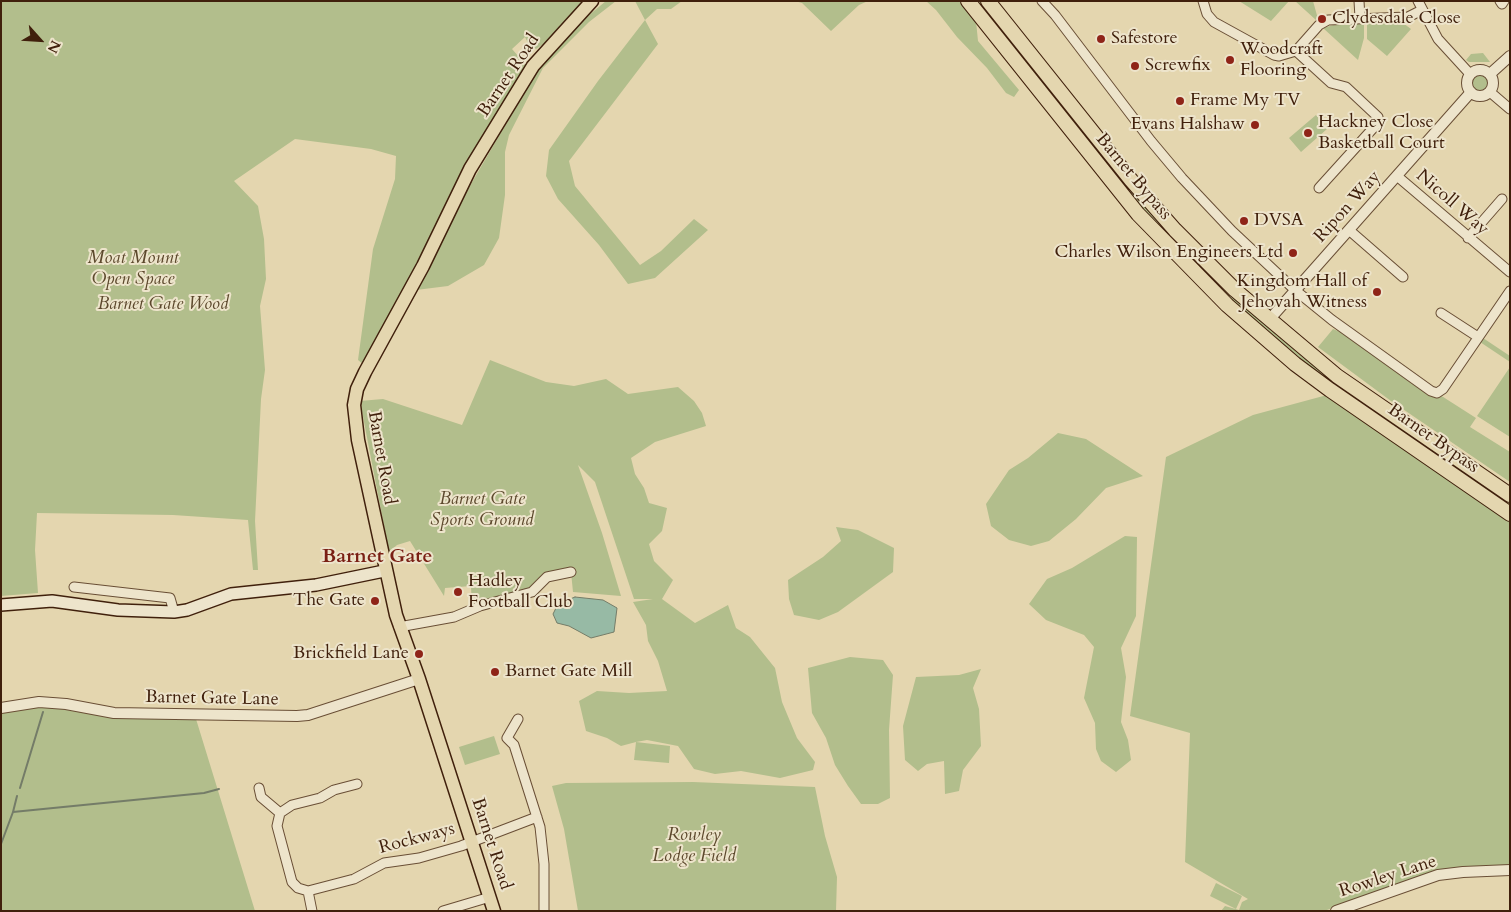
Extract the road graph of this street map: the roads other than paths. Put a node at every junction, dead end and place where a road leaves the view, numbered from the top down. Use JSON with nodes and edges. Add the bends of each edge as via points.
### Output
{"nodes":[{"id":1,"x":592,"y":1,"type":"edge"},
{"id":2,"x":968,"y":1,"type":"edge"},
{"id":3,"x":988,"y":1,"type":"edge"},
{"id":4,"x":1042,"y":1,"type":"edge"},
{"id":5,"x":1203,"y":1,"type":"edge"},
{"id":6,"x":1359,"y":1,"type":"edge"},
{"id":7,"x":1418,"y":1,"type":"edge"},
{"id":8,"x":1500,"y":1,"type":"edge"},
{"id":9,"x":1504,"y":1,"type":"edge"},
{"id":10,"x":1422,"y":10,"type":"junction"},
{"id":11,"x":1360,"y":18,"type":"junction"},
{"id":12,"x":1296,"y":51,"type":"junction"},
{"id":13,"x":1510,"y":56,"type":"edge"},
{"id":14,"x":1470,"y":74,"type":"junction"},
{"id":15,"x":1490,"y":74,"type":"junction"},
{"id":16,"x":1471,"y":92,"type":"junction"},
{"id":17,"x":1490,"y":92,"type":"junction"},
{"id":18,"x":1510,"y":109,"type":"edge"},
{"id":19,"x":1397,"y":176,"type":"junction"},
{"id":20,"x":1319,"y":188,"type":"dead end"},
{"id":21,"x":1502,"y":199,"type":"dead end"},
{"id":22,"x":1350,"y":230,"type":"junction"},
{"id":23,"x":1468,"y":238,"type":"junction"},
{"id":24,"x":1510,"y":272,"type":"edge"},
{"id":25,"x":1403,"y":277,"type":"dead end"},
{"id":26,"x":1295,"y":290,"type":"junction"},
{"id":27,"x":1510,"y":291,"type":"edge"},
{"id":28,"x":1441,"y":313,"type":"dead end"},
{"id":29,"x":1269,"y":320,"type":"junction"},
{"id":30,"x":1478,"y":337,"type":"junction"},
{"id":31,"x":1510,"y":495,"type":"edge"},
{"id":32,"x":1510,"y":514,"type":"edge"},
{"id":33,"x":384,"y":571,"type":"junction"},
{"id":34,"x":571,"y":572,"type":"dead end"},
{"id":35,"x":74,"y":587,"type":"dead end"},
{"id":36,"x":1,"y":606,"type":"edge"},
{"id":37,"x":174,"y":612,"type":"junction"},
{"id":38,"x":399,"y":627,"type":"junction"},
{"id":39,"x":419,"y":679,"type":"junction"},
{"id":40,"x":1,"y":708,"type":"edge"},
{"id":41,"x":518,"y":719,"type":"dead end"},
{"id":42,"x":357,"y":784,"type":"dead end"},
{"id":43,"x":259,"y":788,"type":"dead end"},
{"id":44,"x":280,"y":813,"type":"junction"},
{"id":45,"x":537,"y":817,"type":"junction"},
{"id":46,"x":472,"y":841,"type":"junction"},
{"id":47,"x":1510,"y":870,"type":"edge"},
{"id":48,"x":308,"y":891,"type":"junction"},
{"id":49,"x":490,"y":897,"type":"junction"},
{"id":50,"x":441,"y":910,"type":"edge"},
{"id":51,"x":312,"y":911,"type":"edge"},
{"id":52,"x":494,"y":911,"type":"edge"},
{"id":53,"x":544,"y":911,"type":"edge"},
{"id":54,"x":1336,"y":911,"type":"edge"}],
"edges":[{"from":1,"to":33,"type":"main road","name":"Barnet Road","via":[[548,48],[517,91],[456,194],[423,266],[357,389],[354,405],[358,440]]},
{"from":2,"to":32,"type":"highway","name":"Barnet Bypass","via":[[1132,207],[1227,305],[1330,390]]},
{"from":3,"to":29,"type":"highway","name":"Barnet Bypass","via":[[1160,213],[1201,257]]},
{"from":4,"to":26,"type":"street","via":[[1182,178]]},
{"from":5,"to":12,"type":"street","via":[[1214,22],[1270,53],[1285,56]]},
{"from":6,"to":11,"type":"street"},
{"from":7,"to":10,"type":"street"},
{"from":8,"to":9,"type":"street","via":[[1502,4]]},
{"from":10,"to":11,"type":"street","via":[[1408,17]]},
{"from":10,"to":14,"type":"street","via":[[1438,39]]},
{"from":11,"to":12,"type":"street","via":[[1324,22]]},
{"from":12,"to":20,"type":"street","via":[[1331,83],[1346,87],[1378,117],[1376,125]]},
{"from":13,"to":15,"type":"street"},
{"from":14,"to":15,"type":"street","via":[[1482,69]]},
{"from":14,"to":16,"type":"street","via":[[1467,85]]},
{"from":15,"to":17,"type":"street","via":[[1494,85]]},
{"from":16,"to":17,"type":"street","via":[[1483,96]]},
{"from":16,"to":19,"type":"street","name":"Ripon Way"},
{"from":17,"to":18,"type":"street"},
{"from":19,"to":22,"type":"street","name":"Ripon Way"},
{"from":19,"to":23,"type":"street","name":"Nicoll Way"},
{"from":21,"to":23,"type":"street"},
{"from":22,"to":25,"type":"street"},
{"from":22,"to":26,"type":"street","name":"Ripon Way"},
{"from":23,"to":24,"type":"street","name":"Nicoll Way"},
{"from":26,"to":29,"type":"street","name":"Ripon Way"},
{"from":26,"to":30,"type":"street","via":[[1370,349],[1434,392],[1443,389]]},
{"from":27,"to":30,"type":"street"},
{"from":28,"to":30,"type":"street"},
{"from":29,"to":31,"type":"highway","name":"Barnet Bypass","via":[[1369,399]]},
{"from":33,"to":37,"type":"main road","via":[[316,585],[231,594]]},
{"from":33,"to":38,"type":"main road","name":"Barnet Road"},
{"from":34,"to":38,"type":"street","via":[[546,577],[532,592],[480,606],[454,617]]},
{"from":35,"to":37,"type":"street","via":[[170,598]]},
{"from":36,"to":37,"type":"main road","via":[[52,602],[118,610]]},
{"from":38,"to":39,"type":"main road","name":"Barnet Road"},
{"from":39,"to":40,"type":"street","name":"Barnet Gate Lane","via":[[297,716],[132,714],[39,702]]},
{"from":39,"to":46,"type":"main road","name":"Barnet Road"},
{"from":41,"to":45,"type":"street","via":[[507,738],[514,745]]},
{"from":42,"to":44,"type":"street","via":[[347,792],[334,790],[320,798],[292,805]]},
{"from":43,"to":44,"type":"street","via":[[261,796]]},
{"from":44,"to":48,"type":"street","via":[[277,826],[292,882]]},
{"from":45,"to":46,"type":"street","name":"Rockways"},
{"from":45,"to":53,"type":"street","via":[[544,864]]},
{"from":46,"to":48,"type":"street","name":"Rockways","via":[[418,858],[384,863],[354,880]]},
{"from":46,"to":49,"type":"main road","name":"Barnet Road"},
{"from":47,"to":54,"type":"street","name":"Rowley Lane","via":[[1438,875]]},
{"from":48,"to":51,"type":"street"},
{"from":49,"to":50,"type":"street"},
{"from":49,"to":52,"type":"main road","name":"Barnet Road"}]}
